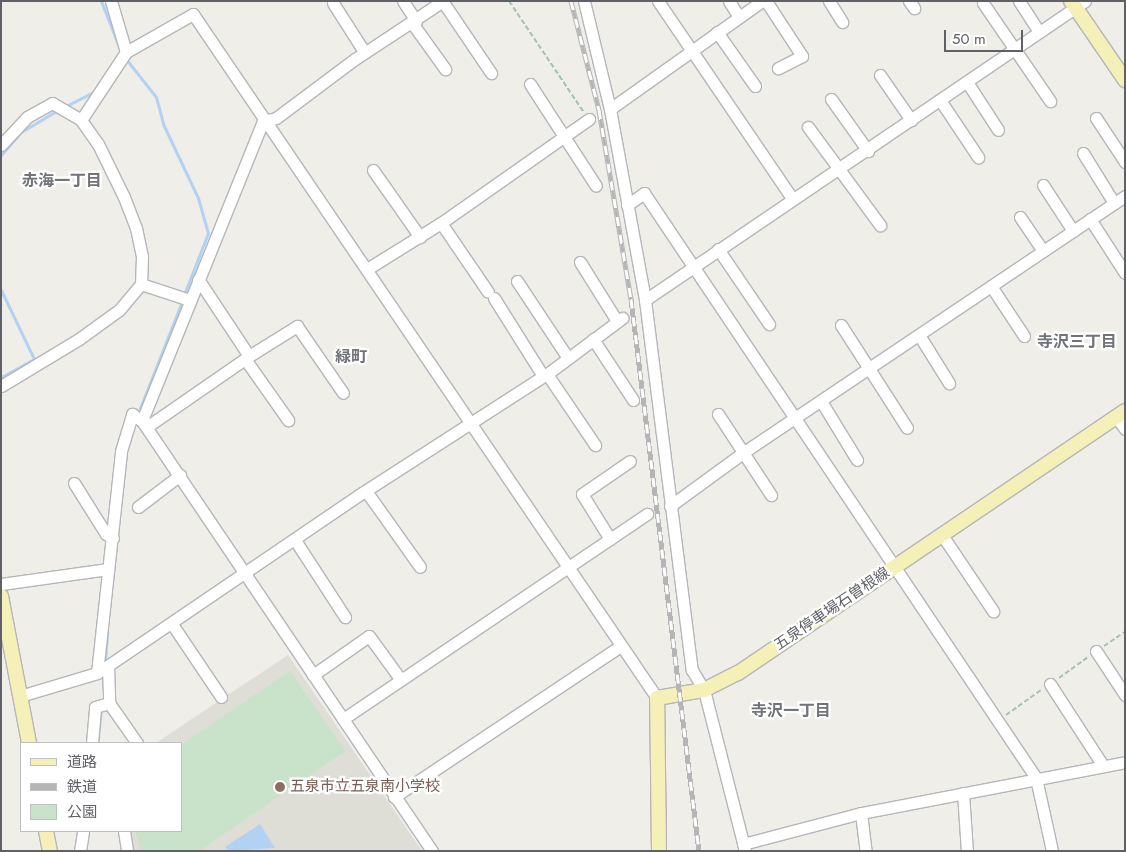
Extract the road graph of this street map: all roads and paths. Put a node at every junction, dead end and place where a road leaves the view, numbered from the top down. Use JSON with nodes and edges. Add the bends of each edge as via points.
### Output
{"nodes":[{"id":1,"x":111,"y":1,"type":"edge"},
{"id":2,"x":402,"y":1,"type":"edge"},
{"id":3,"x":510,"y":1,"type":"edge"},
{"id":4,"x":584,"y":1,"type":"edge"},
{"id":5,"x":658,"y":1,"type":"edge"},
{"id":6,"x":729,"y":1,"type":"edge"},
{"id":7,"x":762,"y":1,"type":"edge"},
{"id":8,"x":766,"y":1,"type":"edge"},
{"id":9,"x":829,"y":1,"type":"edge"},
{"id":10,"x":1019,"y":1,"type":"edge"},
{"id":11,"x":443,"y":2,"type":"edge"},
{"id":12,"x":333,"y":3,"type":"dead end"},
{"id":13,"x":983,"y":3,"type":"dead end"},
{"id":14,"x":1077,"y":3,"type":"edge"},
{"id":15,"x":739,"y":16,"type":"junction"},
{"id":16,"x":414,"y":22,"type":"junction"},
{"id":17,"x":842,"y":22,"type":"dead end"},
{"id":18,"x":717,"y":32,"type":"junction"},
{"id":19,"x":1040,"y":32,"type":"junction"},
{"id":20,"x":1016,"y":48,"type":"junction"},
{"id":21,"x":692,"y":49,"type":"junction"},
{"id":22,"x":126,"y":52,"type":"junction"},
{"id":23,"x":365,"y":53,"type":"junction"},
{"id":24,"x":778,"y":68,"type":"dead end"},
{"id":25,"x":445,"y":69,"type":"dead end"},
{"id":26,"x":490,"y":73,"type":"dead end"},
{"id":27,"x":880,"y":75,"type":"dead end"},
{"id":28,"x":1125,"y":80,"type":"edge"},
{"id":29,"x":967,"y":82,"type":"junction"},
{"id":30,"x":530,"y":84,"type":"dead end"},
{"id":31,"x":755,"y":86,"type":"dead end"},
{"id":32,"x":831,"y":99,"type":"dead end"},
{"id":33,"x":940,"y":100,"type":"junction"},
{"id":34,"x":1050,"y":101,"type":"dead end"},
{"id":35,"x":610,"y":109,"type":"junction"},
{"id":36,"x":1096,"y":118,"type":"dead end"},
{"id":37,"x":588,"y":119,"type":"joint"},
{"id":38,"x":81,"y":120,"type":"junction"},
{"id":39,"x":911,"y":120,"type":"junction"},
{"id":40,"x":263,"y":121,"type":"junction"},
{"id":41,"x":808,"y":127,"type":"dead end"},
{"id":42,"x":998,"y":130,"type":"dead end"},
{"id":43,"x":566,"y":137,"type":"junction"},
{"id":44,"x":1,"y":145,"type":"edge"},
{"id":45,"x":868,"y":151,"type":"junction"},
{"id":46,"x":1083,"y":153,"type":"dead end"},
{"id":47,"x":978,"y":157,"type":"dead end"},
{"id":48,"x":1125,"y":162,"type":"edge"},
{"id":49,"x":373,"y":170,"type":"dead end"},
{"id":50,"x":840,"y":170,"type":"junction"},
{"id":51,"x":1042,"y":185,"type":"dead end"},
{"id":52,"x":596,"y":186,"type":"dead end"},
{"id":53,"x":1125,"y":196,"type":"edge"},
{"id":54,"x":792,"y":198,"type":"junction"},
{"id":55,"x":1114,"y":203,"type":"junction"},
{"id":56,"x":627,"y":205,"type":"junction"},
{"id":57,"x":1020,"y":217,"type":"dead end"},
{"id":58,"x":1090,"y":219,"type":"junction"},
{"id":59,"x":441,"y":223,"type":"junction"},
{"id":60,"x":880,"y":225,"type":"dead end"},
{"id":61,"x":1073,"y":231,"type":"junction"},
{"id":62,"x":420,"y":237,"type":"junction"},
{"id":63,"x":718,"y":248,"type":"junction"},
{"id":64,"x":1043,"y":251,"type":"junction"},
{"id":65,"x":580,"y":262,"type":"dead end"},
{"id":66,"x":691,"y":267,"type":"junction"},
{"id":67,"x":367,"y":269,"type":"junction"},
{"id":68,"x":1125,"y":273,"type":"edge"},
{"id":69,"x":198,"y":279,"type":"junction"},
{"id":70,"x":517,"y":281,"type":"dead end"},
{"id":71,"x":141,"y":284,"type":"junction"},
{"id":72,"x":990,"y":286,"type":"junction"},
{"id":73,"x":190,"y":300,"type":"junction"},
{"id":74,"x":645,"y":300,"type":"junction"},
{"id":75,"x":769,"y":324,"type":"dead end"},
{"id":76,"x":841,"y":325,"type":"dead end"},
{"id":77,"x":919,"y":335,"type":"junction"},
{"id":78,"x":1024,"y":336,"type":"dead end"},
{"id":79,"x":593,"y":339,"type":"junction"},
{"id":80,"x":247,"y":358,"type":"junction"},
{"id":81,"x":568,"y":358,"type":"junction"},
{"id":82,"x":869,"y":368,"type":"junction"},
{"id":83,"x":545,"y":375,"type":"junction"},
{"id":84,"x":3,"y":381,"type":"edge"},
{"id":85,"x":949,"y":383,"type":"dead end"},
{"id":86,"x":343,"y":393,"type":"dead end"},
{"id":87,"x":633,"y":400,"type":"dead end"},
{"id":88,"x":821,"y":401,"type":"junction"},
{"id":89,"x":718,"y":414,"type":"dead end"},
{"id":90,"x":1120,"y":414,"type":"edge"},
{"id":91,"x":794,"y":419,"type":"junction"},
{"id":92,"x":288,"y":420,"type":"dead end"},
{"id":93,"x":470,"y":423,"type":"junction"},
{"id":94,"x":145,"y":424,"type":"junction"},
{"id":95,"x":907,"y":428,"type":"dead end"},
{"id":96,"x":1125,"y":429,"type":"edge"},
{"id":97,"x":595,"y":445,"type":"dead end"},
{"id":98,"x":744,"y":452,"type":"junction"},
{"id":99,"x":630,"y":460,"type":"dead end"},
{"id":100,"x":857,"y":460,"type":"dead end"},
{"id":101,"x":180,"y":475,"type":"junction"},
{"id":102,"x":74,"y":483,"type":"dead end"},
{"id":103,"x":366,"y":491,"type":"junction"},
{"id":104,"x":771,"y":495,"type":"dead end"},
{"id":105,"x":670,"y":506,"type":"junction"},
{"id":106,"x":138,"y":507,"type":"dead end"},
{"id":107,"x":647,"y":514,"type":"dead end"},
{"id":108,"x":942,"y":534,"type":"junction"},
{"id":109,"x":113,"y":538,"type":"junction"},
{"id":110,"x":610,"y":539,"type":"junction"},
{"id":111,"x":295,"y":540,"type":"junction"},
{"id":112,"x":568,"y":566,"type":"junction"},
{"id":113,"x":420,"y":567,"type":"dead end"},
{"id":114,"x":893,"y":567,"type":"junction"},
{"id":115,"x":108,"y":569,"type":"junction"},
{"id":116,"x":245,"y":574,"type":"junction"},
{"id":117,"x":1,"y":584,"type":"edge"},
{"id":118,"x":1,"y":596,"type":"edge"},
{"id":119,"x":993,"y":611,"type":"dead end"},
{"id":120,"x":345,"y":617,"type":"dead end"},
{"id":121,"x":172,"y":624,"type":"junction"},
{"id":122,"x":1125,"y":632,"type":"edge"},
{"id":123,"x":4,"y":633,"type":"edge"},
{"id":124,"x":620,"y":646,"type":"junction"},
{"id":125,"x":1096,"y":651,"type":"junction"},
{"id":126,"x":108,"y":666,"type":"junction"},
{"id":127,"x":97,"y":673,"type":"junction"},
{"id":128,"x":313,"y":675,"type":"junction"},
{"id":129,"x":400,"y":680,"type":"junction"},
{"id":130,"x":1050,"y":684,"type":"junction"},
{"id":131,"x":704,"y":690,"type":"junction"},
{"id":132,"x":1125,"y":695,"type":"edge"},
{"id":133,"x":20,"y":696,"type":"junction"},
{"id":134,"x":221,"y":697,"type":"dead end"},
{"id":135,"x":657,"y":698,"type":"junction"},
{"id":136,"x":109,"y":703,"type":"junction"},
{"id":137,"x":343,"y":719,"type":"junction"},
{"id":138,"x":998,"y":720,"type":"junction"},
{"id":139,"x":29,"y":742,"type":"edge"},
{"id":140,"x":92,"y":742,"type":"edge"},
{"id":141,"x":136,"y":742,"type":"edge"},
{"id":142,"x":1125,"y":762,"type":"edge"},
{"id":143,"x":1102,"y":764,"type":"junction"},
{"id":144,"x":1036,"y":778,"type":"junction"},
{"id":145,"x":963,"y":793,"type":"junction"},
{"id":146,"x":394,"y":797,"type":"junction"},
{"id":147,"x":862,"y":814,"type":"junction"},
{"id":148,"x":46,"y":832,"type":"edge"},
{"id":149,"x":83,"y":832,"type":"edge"},
{"id":150,"x":124,"y":832,"type":"edge"},
{"id":151,"x":744,"y":847,"type":"edge"},
{"id":152,"x":50,"y":851,"type":"edge"},
{"id":153,"x":80,"y":851,"type":"edge"},
{"id":154,"x":127,"y":851,"type":"edge"},
{"id":155,"x":432,"y":851,"type":"edge"},
{"id":156,"x":659,"y":851,"type":"edge"},
{"id":157,"x":866,"y":851,"type":"edge"},
{"id":158,"x":967,"y":851,"type":"edge"},
{"id":159,"x":1052,"y":851,"type":"edge"}],
"edges":[{"from":1,"to":22,"type":"street"},
{"from":2,"to":16,"type":"street"},
{"from":3,"to":37,"type":"path"},
{"from":4,"to":35,"type":"street"},
{"from":5,"to":21,"type":"street"},
{"from":6,"to":15,"type":"street"},
{"from":7,"to":15,"type":"street"},
{"from":8,"to":24,"type":"street","via":[[802,56]]},
{"from":9,"to":17,"type":"street"},
{"from":10,"to":19,"type":"street"},
{"from":11,"to":16,"type":"street"},
{"from":11,"to":26,"type":"street"},
{"from":12,"to":23,"type":"street"},
{"from":13,"to":20,"type":"street"},
{"from":14,"to":19,"type":"street"},
{"from":14,"to":28,"type":"main road"},
{"from":15,"to":18,"type":"street"},
{"from":16,"to":23,"type":"street"},
{"from":16,"to":25,"type":"street"},
{"from":18,"to":21,"type":"street"},
{"from":18,"to":31,"type":"street"},
{"from":19,"to":20,"type":"street"},
{"from":20,"to":29,"type":"street"},
{"from":20,"to":34,"type":"street"},
{"from":21,"to":35,"type":"street"},
{"from":21,"to":54,"type":"street"},
{"from":22,"to":38,"type":"street"},
{"from":22,"to":40,"type":"street","via":[[193,14]]},
{"from":23,"to":40,"type":"street","via":[[276,118]]},
{"from":27,"to":39,"type":"street"},
{"from":29,"to":33,"type":"street"},
{"from":29,"to":42,"type":"street"},
{"from":30,"to":43,"type":"street"},
{"from":32,"to":45,"type":"street"},
{"from":33,"to":39,"type":"street"},
{"from":33,"to":47,"type":"street"},
{"from":35,"to":56,"type":"street"},
{"from":36,"to":48,"type":"street"},
{"from":37,"to":43,"type":"street"},
{"from":38,"to":44,"type":"street","via":[[52,103],[26,117]]},
{"from":38,"to":71,"type":"street","via":[[98,144],[136,228],[142,256]]},
{"from":39,"to":45,"type":"street"},
{"from":40,"to":67,"type":"street"},
{"from":40,"to":69,"type":"street"},
{"from":41,"to":50,"type":"street"},
{"from":43,"to":52,"type":"street"},
{"from":43,"to":59,"type":"street"},
{"from":45,"to":50,"type":"street"},
{"from":46,"to":55,"type":"street"},
{"from":49,"to":62,"type":"street"},
{"from":50,"to":54,"type":"street"},
{"from":50,"to":60,"type":"street"},
{"from":51,"to":61,"type":"street"},
{"from":53,"to":55,"type":"street"},
{"from":54,"to":63,"type":"street"},
{"from":55,"to":58,"type":"street"},
{"from":56,"to":66,"type":"street","via":[[644,193]]},
{"from":56,"to":74,"type":"street"},
{"from":57,"to":64,"type":"street"},
{"from":58,"to":61,"type":"street"},
{"from":58,"to":68,"type":"street"},
{"from":59,"to":62,"type":"street"},
{"from":59,"to":83,"type":"street"},
{"from":61,"to":64,"type":"street"},
{"from":62,"to":67,"type":"street"},
{"from":63,"to":66,"type":"street"},
{"from":63,"to":75,"type":"street"},
{"from":64,"to":72,"type":"street"},
{"from":65,"to":79,"type":"street","via":[[620,319]]},
{"from":66,"to":74,"type":"street"},
{"from":66,"to":91,"type":"street"},
{"from":67,"to":93,"type":"street"},
{"from":69,"to":73,"type":"street"},
{"from":69,"to":80,"type":"street"},
{"from":70,"to":81,"type":"street"},
{"from":71,"to":73,"type":"street"},
{"from":71,"to":84,"type":"street","via":[[111,316]]},
{"from":72,"to":77,"type":"street"},
{"from":72,"to":78,"type":"street"},
{"from":73,"to":94,"type":"street"},
{"from":74,"to":105,"type":"street"},
{"from":76,"to":82,"type":"street"},
{"from":77,"to":82,"type":"street"},
{"from":77,"to":85,"type":"street"},
{"from":79,"to":81,"type":"street"},
{"from":79,"to":87,"type":"street"},
{"from":80,"to":86,"type":"street","via":[[297,326]]},
{"from":80,"to":92,"type":"street"},
{"from":80,"to":94,"type":"street"},
{"from":81,"to":83,"type":"street"},
{"from":82,"to":88,"type":"street"},
{"from":82,"to":95,"type":"street"},
{"from":83,"to":93,"type":"street"},
{"from":83,"to":97,"type":"street"},
{"from":88,"to":91,"type":"street"},
{"from":88,"to":100,"type":"street"},
{"from":89,"to":98,"type":"street"},
{"from":90,"to":96,"type":"street"},
{"from":90,"to":108,"type":"main road","name":"五泉停車場石曽根線"},
{"from":91,"to":98,"type":"street"},
{"from":91,"to":114,"type":"street"},
{"from":93,"to":103,"type":"street"},
{"from":93,"to":112,"type":"street"},
{"from":94,"to":101,"type":"street"},
{"from":94,"to":109,"type":"street","via":[[132,414],[121,451]]},
{"from":98,"to":104,"type":"street"},
{"from":98,"to":105,"type":"street"},
{"from":99,"to":110,"type":"street","via":[[582,494]]},
{"from":101,"to":106,"type":"street"},
{"from":101,"to":116,"type":"street"},
{"from":102,"to":109,"type":"street","via":[[106,534]]},
{"from":103,"to":111,"type":"street"},
{"from":103,"to":113,"type":"street"},
{"from":105,"to":131,"type":"street","via":[[692,670]]},
{"from":107,"to":110,"type":"street"},
{"from":108,"to":114,"type":"main road","name":"五泉停車場石曽根線"},
{"from":108,"to":119,"type":"street"},
{"from":109,"to":115,"type":"street"},
{"from":110,"to":112,"type":"street"},
{"from":111,"to":116,"type":"street"},
{"from":111,"to":120,"type":"street"},
{"from":112,"to":124,"type":"street"},
{"from":112,"to":129,"type":"street"},
{"from":114,"to":131,"type":"main road","name":"五泉停車場石曽根線","via":[[738,673]]},
{"from":114,"to":138,"type":"street"},
{"from":115,"to":117,"type":"street"},
{"from":115,"to":127,"type":"street"},
{"from":116,"to":121,"type":"street"},
{"from":116,"to":128,"type":"street"},
{"from":118,"to":123,"type":"main road"},
{"from":121,"to":126,"type":"street"},
{"from":121,"to":134,"type":"street"},
{"from":122,"to":125,"type":"path"},
{"from":123,"to":133,"type":"main road"},
{"from":124,"to":135,"type":"street"},
{"from":124,"to":146,"type":"street"},
{"from":125,"to":130,"type":"path"},
{"from":125,"to":132,"type":"street"},
{"from":126,"to":127,"type":"street"},
{"from":126,"to":136,"type":"street"},
{"from":127,"to":133,"type":"street"},
{"from":128,"to":129,"type":"street","via":[[369,636]]},
{"from":128,"to":137,"type":"street"},
{"from":129,"to":137,"type":"street"},
{"from":130,"to":138,"type":"path"},
{"from":130,"to":143,"type":"street"},
{"from":131,"to":135,"type":"main road","name":"五泉停車場石曽根線"},
{"from":131,"to":151,"type":"street"},
{"from":133,"to":139,"type":"main road"},
{"from":135,"to":156,"type":"main road"},
{"from":136,"to":140,"type":"street","via":[[95,707]]},
{"from":136,"to":141,"type":"street"},
{"from":137,"to":146,"type":"street"},
{"from":138,"to":144,"type":"street"},
{"from":142,"to":143,"type":"street"},
{"from":143,"to":144,"type":"street"},
{"from":144,"to":145,"type":"street"},
{"from":144,"to":159,"type":"street"},
{"from":145,"to":147,"type":"street"},
{"from":145,"to":158,"type":"street"},
{"from":146,"to":155,"type":"street"},
{"from":147,"to":151,"type":"street"},
{"from":147,"to":157,"type":"street"},
{"from":148,"to":152,"type":"main road"},
{"from":149,"to":153,"type":"street"},
{"from":150,"to":154,"type":"street"}]}
